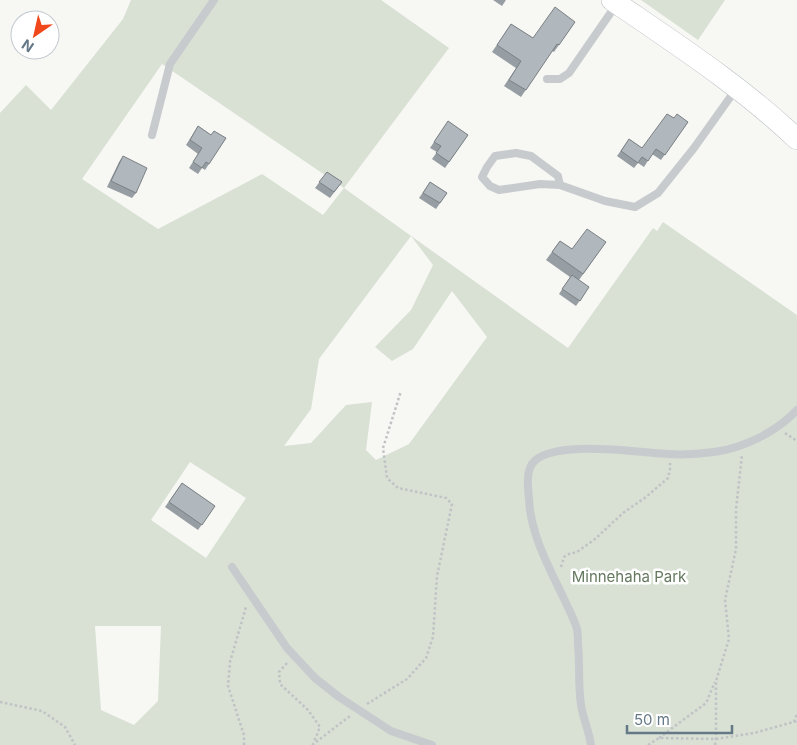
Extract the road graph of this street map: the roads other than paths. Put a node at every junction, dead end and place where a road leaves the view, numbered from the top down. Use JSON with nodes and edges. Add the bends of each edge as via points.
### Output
{"nodes":[{"id":1,"x":214,"y":0,"type":"edge"},
{"id":2,"x":615,"y":2,"type":"edge"},
{"id":3,"x":547,"y":79,"type":"dead end"},
{"id":4,"x":737,"y":87,"type":"junction"},
{"id":5,"x":152,"y":135,"type":"dead end"},
{"id":6,"x":797,"y":139,"type":"edge"},
{"id":7,"x":560,"y":185,"type":"junction"},
{"id":8,"x":797,"y":410,"type":"edge"},
{"id":9,"x":232,"y":567,"type":"dead end"},
{"id":10,"x":432,"y":745,"type":"edge"},
{"id":11,"x":591,"y":745,"type":"edge"}],
"edges":[{"from":1,"to":5,"type":"lane","via":[[170,64]]},
{"from":2,"to":3,"type":"lane","via":[[569,73],[560,79]]},
{"from":2,"to":4,"type":"main road"},
{"from":4,"to":6,"type":"main road"},
{"from":4,"to":7,"type":"lane","via":[[658,193],[635,207],[605,201]]},
{"from":7,"to":7,"type":"lane","via":[[540,184],[499,190],[482,177],[495,156],[516,152],[531,156],[558,176]]},
{"from":8,"to":11,"type":"lane","via":[[778,428],[743,445],[715,452],[670,454],[591,448],[555,452],[532,464],[528,476],[532,518],[546,561],[577,629],[581,706]]},
{"from":9,"to":10,"type":"lane","via":[[287,648],[315,678],[390,731]]}]}
